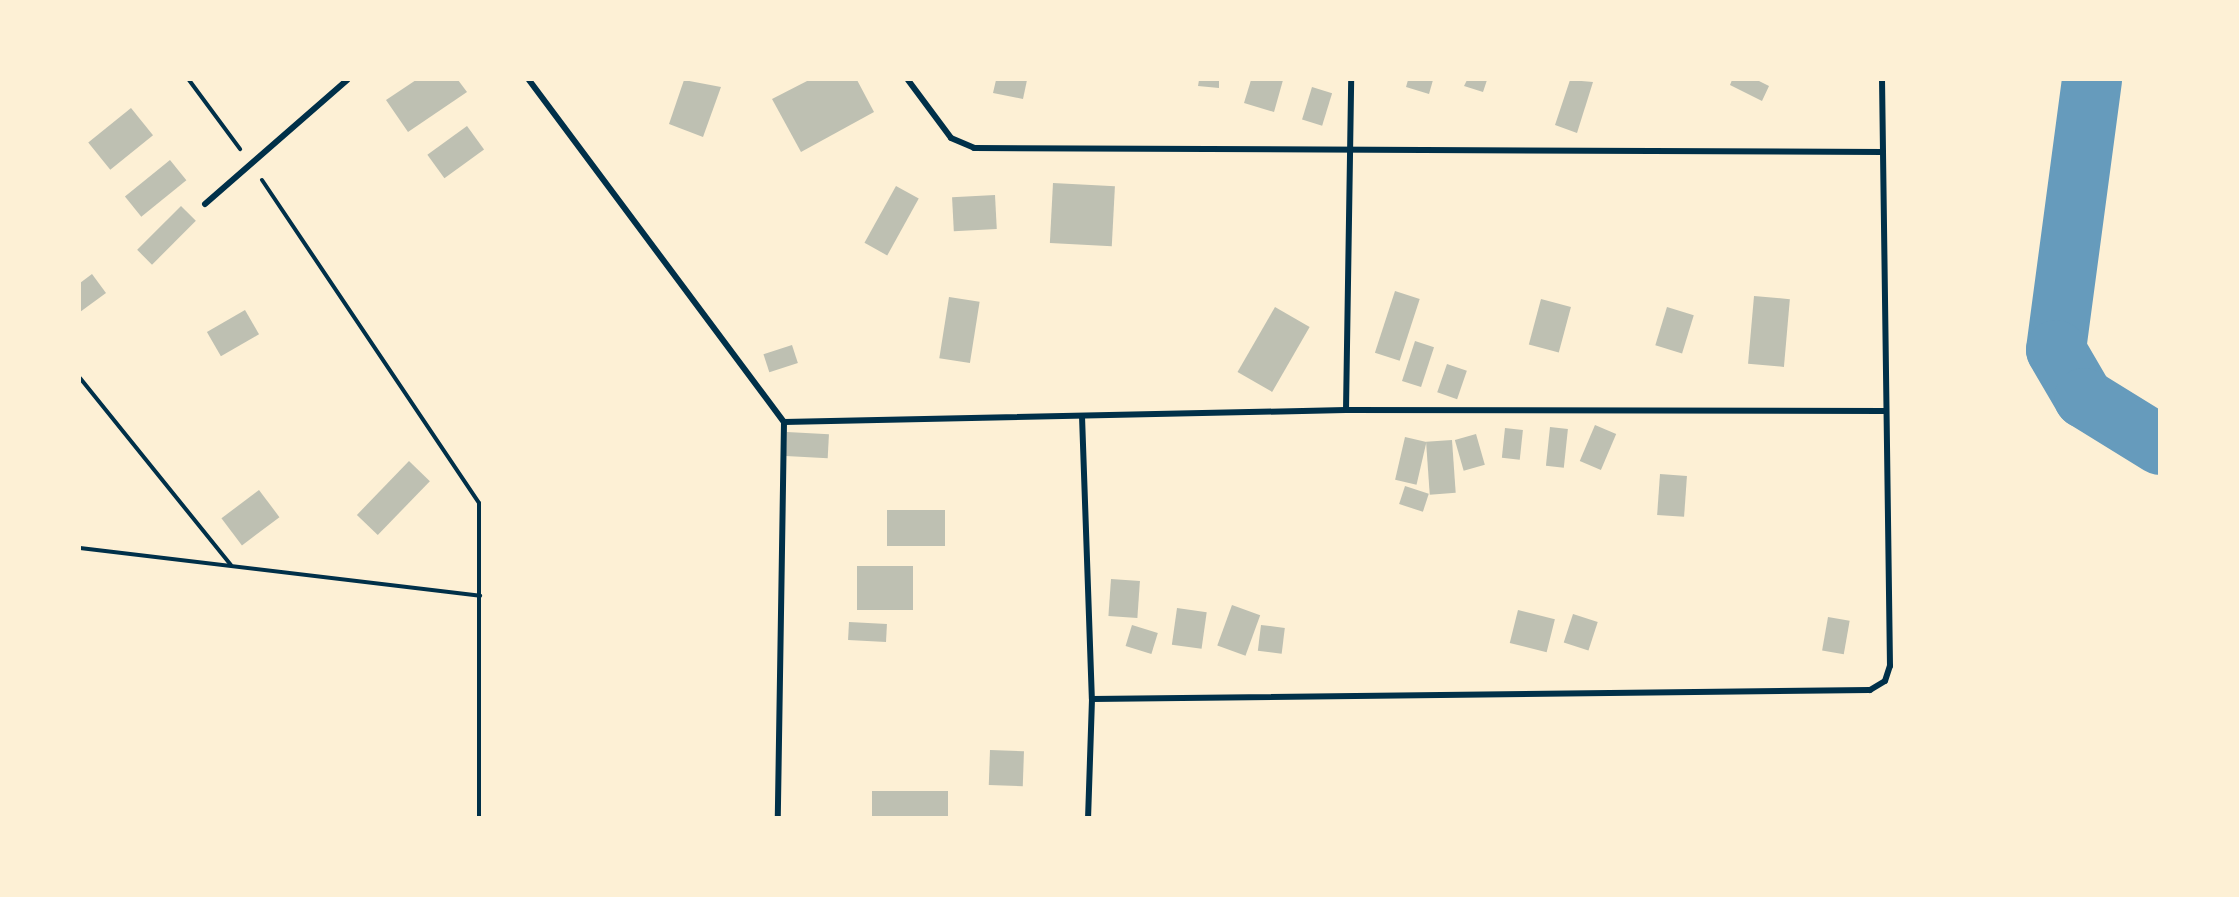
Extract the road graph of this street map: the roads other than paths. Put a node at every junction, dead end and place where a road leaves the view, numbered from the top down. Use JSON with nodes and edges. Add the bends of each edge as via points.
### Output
{"nodes":[{"id":1,"x":347,"y":80,"type":"edge"},
{"id":2,"x":529,"y":80,"type":"edge"},
{"id":3,"x":908,"y":80,"type":"edge"},
{"id":4,"x":1352,"y":80,"type":"edge"},
{"id":5,"x":1882,"y":80,"type":"edge"},
{"id":6,"x":1351,"y":148,"type":"junction"},
{"id":7,"x":1883,"y":152,"type":"junction"},
{"id":8,"x":205,"y":204,"type":"dead end"},
{"id":9,"x":1346,"y":410,"type":"junction"},
{"id":10,"x":1884,"y":411,"type":"junction"},
{"id":11,"x":1082,"y":416,"type":"junction"},
{"id":12,"x":784,"y":422,"type":"junction"},
{"id":13,"x":1092,"y":699,"type":"junction"},
{"id":14,"x":778,"y":818,"type":"edge"},
{"id":15,"x":1088,"y":818,"type":"edge"}],
"edges":[{"from":1,"to":8,"type":"street"},
{"from":2,"to":12,"type":"street"},
{"from":3,"to":6,"type":"street","via":[[951,138],[974,148]]},
{"from":4,"to":6,"type":"street"},
{"from":5,"to":7,"type":"street"},
{"from":6,"to":7,"type":"street"},
{"from":6,"to":9,"type":"street"},
{"from":7,"to":10,"type":"street"},
{"from":9,"to":10,"type":"street"},
{"from":9,"to":11,"type":"street"},
{"from":10,"to":13,"type":"street","via":[[1890,666],[1885,681],[1870,690]]},
{"from":11,"to":12,"type":"street"},
{"from":11,"to":13,"type":"street"},
{"from":12,"to":14,"type":"street"},
{"from":13,"to":15,"type":"street"}]}
